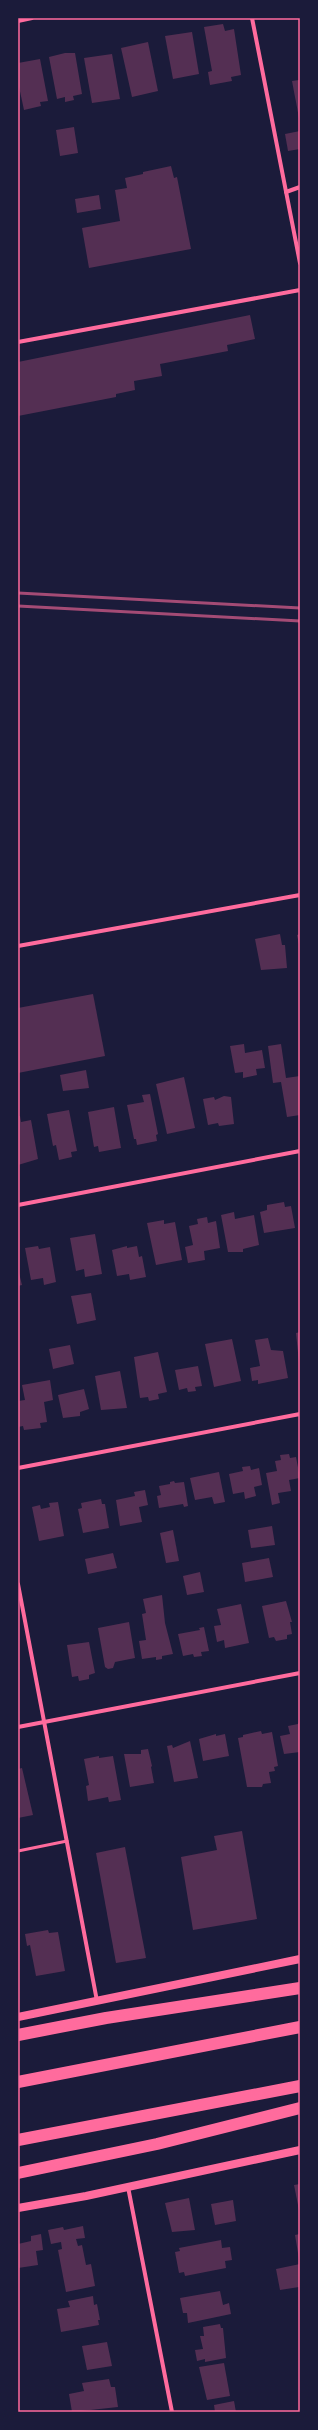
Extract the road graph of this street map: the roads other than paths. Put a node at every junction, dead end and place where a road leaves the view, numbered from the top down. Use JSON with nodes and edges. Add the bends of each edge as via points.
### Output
{"nodes":[{"id":1,"x":32,"y":18,"type":"edge"},
{"id":2,"x":252,"y":18,"type":"edge"},
{"id":3,"x":18,"y":20,"type":"edge"},
{"id":4,"x":300,"y":187,"type":"edge"},
{"id":5,"x":286,"y":192,"type":"junction"},
{"id":6,"x":300,"y":263,"type":"edge"},
{"id":7,"x":300,"y":290,"type":"edge"},
{"id":8,"x":18,"y":342,"type":"edge"},
{"id":9,"x":300,"y":896,"type":"edge"},
{"id":10,"x":18,"y":946,"type":"edge"},
{"id":11,"x":300,"y":1151,"type":"edge"},
{"id":12,"x":18,"y":1205,"type":"edge"},
{"id":13,"x":300,"y":1414,"type":"edge"},
{"id":14,"x":18,"y":1468,"type":"edge"},
{"id":15,"x":18,"y":1584,"type":"edge"},
{"id":16,"x":300,"y":1673,"type":"edge"},
{"id":17,"x":44,"y":1722,"type":"junction"},
{"id":18,"x":18,"y":1727,"type":"edge"},
{"id":19,"x":67,"y":1841,"type":"junction"},
{"id":20,"x":18,"y":1851,"type":"edge"},
{"id":21,"x":300,"y":1960,"type":"edge"},
{"id":22,"x":300,"y":1988,"type":"edge"},
{"id":23,"x":97,"y":2001,"type":"junction"},
{"id":24,"x":18,"y":2017,"type":"edge"},
{"id":25,"x":300,"y":2027,"type":"edge"},
{"id":26,"x":18,"y":2035,"type":"edge"},
{"id":27,"x":18,"y":2082,"type":"edge"},
{"id":28,"x":300,"y":2086,"type":"edge"},
{"id":29,"x":300,"y":2108,"type":"edge"},
{"id":30,"x":18,"y":2140,"type":"edge"},
{"id":31,"x":300,"y":2150,"type":"edge"},
{"id":32,"x":18,"y":2173,"type":"edge"},
{"id":33,"x":128,"y":2187,"type":"junction"},
{"id":34,"x":18,"y":2208,"type":"edge"},
{"id":35,"x":172,"y":2412,"type":"edge"}],
"edges":[{"from":1,"to":3,"type":"street"},
{"from":2,"to":5,"type":"street"},
{"from":4,"to":5,"type":"street"},
{"from":5,"to":6,"type":"street"},
{"from":7,"to":8,"type":"street"},
{"from":9,"to":10,"type":"street"},
{"from":11,"to":12,"type":"street"},
{"from":13,"to":14,"type":"street"},
{"from":15,"to":17,"type":"street"},
{"from":16,"to":17,"type":"street"},
{"from":17,"to":18,"type":"street"},
{"from":17,"to":19,"type":"street"},
{"from":19,"to":20,"type":"lane"},
{"from":19,"to":23,"type":"street"},
{"from":21,"to":23,"type":"main road"},
{"from":22,"to":26,"type":"highway","via":[[106,2018]]},
{"from":23,"to":24,"type":"main road"},
{"from":25,"to":27,"type":"highway"},
{"from":28,"to":30,"type":"highway"},
{"from":29,"to":32,"type":"highway","via":[[157,2144]]},
{"from":31,"to":33,"type":"main road"},
{"from":33,"to":34,"type":"main road"},
{"from":33,"to":35,"type":"street"}]}
